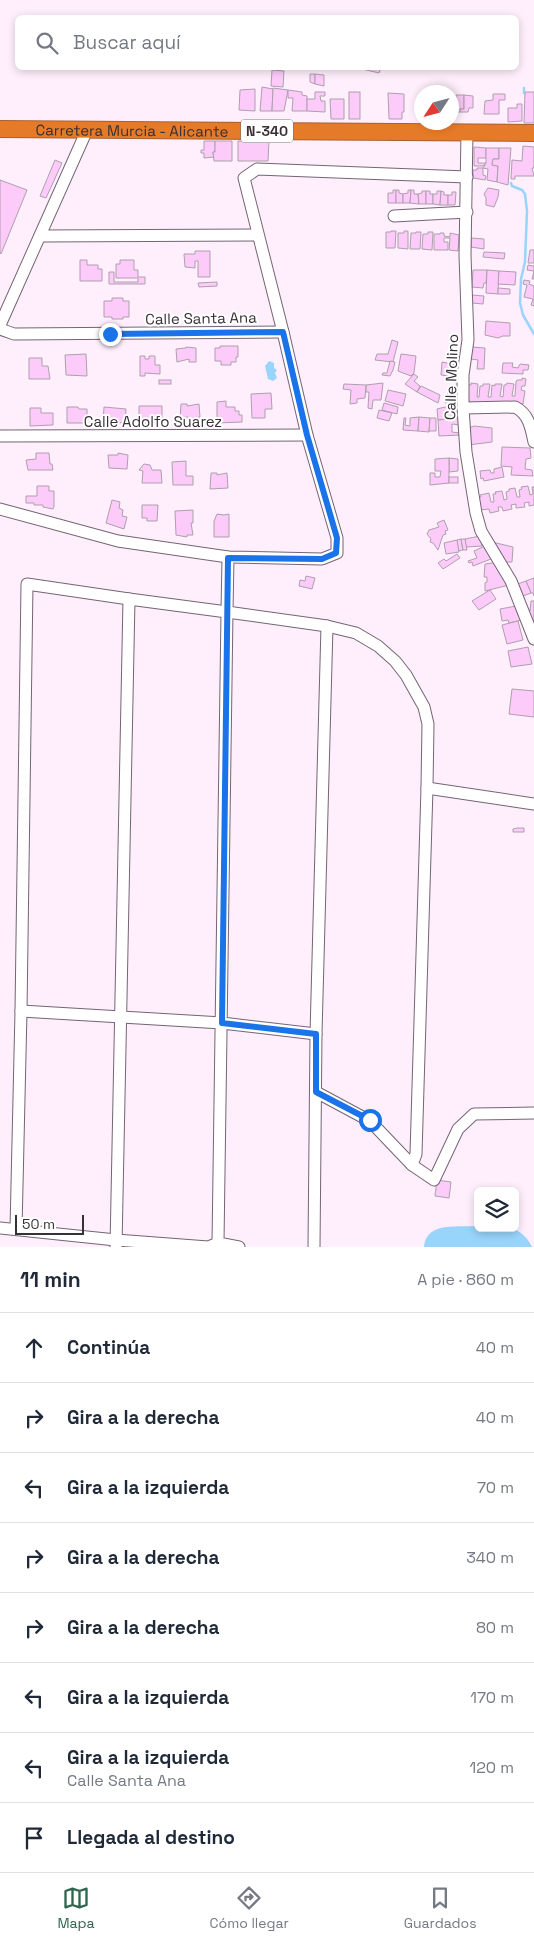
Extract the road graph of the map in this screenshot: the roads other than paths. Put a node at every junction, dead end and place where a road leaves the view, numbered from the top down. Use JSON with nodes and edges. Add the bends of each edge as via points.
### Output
{"nodes":[{"id":1,"x":0,"y":129,"type":"edge"},
{"id":2,"x":87,"y":130,"type":"junction"},
{"id":3,"x":467,"y":132,"type":"junction"},
{"id":4,"x":534,"y":133,"type":"edge"},
{"id":5,"x":467,"y":177,"type":"junction"},
{"id":6,"x":467,"y":212,"type":"junction"},
{"id":7,"x":394,"y":216,"type":"dead end"},
{"id":8,"x":257,"y":235,"type":"junction"},
{"id":9,"x":40,"y":236,"type":"junction"},
{"id":10,"x":0,"y":327,"type":"edge"},
{"id":11,"x":283,"y":332,"type":"junction"},
{"id":12,"x":462,"y":408,"type":"junction"},
{"id":13,"x":307,"y":435,"type":"junction"},
{"id":14,"x":0,"y":436,"type":"edge"},
{"id":15,"x":534,"y":442,"type":"edge"},
{"id":16,"x":0,"y":509,"type":"edge"},
{"id":17,"x":228,"y":558,"type":"junction"},
{"id":18,"x":129,"y":599,"type":"junction"},
{"id":19,"x":227,"y":612,"type":"junction"},
{"id":20,"x":531,"y":624,"type":"edge"},
{"id":21,"x":327,"y":626,"type":"junction"},
{"id":22,"x":534,"y":639,"type":"edge"},
{"id":23,"x":427,"y":788,"type":"junction"},
{"id":24,"x":534,"y":804,"type":"edge"},
{"id":25,"x":21,"y":1011,"type":"junction"},
{"id":26,"x":121,"y":1017,"type":"junction"},
{"id":27,"x":222,"y":1023,"type":"junction"},
{"id":28,"x":316,"y":1034,"type":"junction"},
{"id":29,"x":316,"y":1092,"type":"junction"},
{"id":30,"x":534,"y":1113,"type":"edge"},
{"id":31,"x":412,"y":1165,"type":"junction"},
{"id":32,"x":0,"y":1228,"type":"edge"},
{"id":33,"x":16,"y":1229,"type":"junction"},
{"id":34,"x":116,"y":1244,"type":"edge"},
{"id":35,"x":218,"y":1245,"type":"edge"},
{"id":36,"x":239,"y":1247,"type":"edge"},
{"id":37,"x":314,"y":1247,"type":"edge"}],
"edges":[{"from":1,"to":2,"type":"highway","name":"Carretera Murcia - Alicante","number":"N-340"},
{"from":2,"to":3,"type":"highway","name":"Carretera Murcia - Alicante","number":"N-340"},
{"from":2,"to":9,"type":"street"},
{"from":3,"to":4,"type":"highway","name":"Carretera Murcia - Alicante","number":"N-340"},
{"from":3,"to":5,"type":"street","name":"Calle Molino"},
{"from":5,"to":6,"type":"street","name":"Calle Molino"},
{"from":5,"to":8,"type":"street","via":[[257,169],[244,178]]},
{"from":6,"to":7,"type":"street"},
{"from":6,"to":12,"type":"street","name":"Calle Molino","via":[[468,340]]},
{"from":8,"to":9,"type":"street"},
{"from":8,"to":11,"type":"street"},
{"from":9,"to":10,"type":"street"},
{"from":10,"to":11,"type":"street","name":"Calle Santa Ana","via":[[14,334]]},
{"from":11,"to":13,"type":"street"},
{"from":12,"to":15,"type":"street","via":[[514,407],[526,415]]},
{"from":12,"to":20,"type":"street","name":"Calle Molino","via":[[476,513],[486,542],[511,581]]},
{"from":13,"to":14,"type":"street","name":"Calle Adolfo Suarez"},
{"from":13,"to":17,"type":"street","via":[[337,538],[336,553],[322,559]]},
{"from":16,"to":17,"type":"street","via":[[118,541]]},
{"from":17,"to":19,"type":"street"},
{"from":18,"to":19,"type":"street"},
{"from":18,"to":25,"type":"street","via":[[27,584]]},
{"from":18,"to":26,"type":"street"},
{"from":19,"to":21,"type":"street"},
{"from":19,"to":27,"type":"street"},
{"from":20,"to":22,"type":"street","name":"Calle Molino"},
{"from":21,"to":23,"type":"street","via":[[356,633],[378,646],[395,661],[415,690],[428,724]]},
{"from":21,"to":28,"type":"street"},
{"from":23,"to":24,"type":"street"},
{"from":23,"to":31,"type":"street","via":[[416,1154]]},
{"from":25,"to":26,"type":"street"},
{"from":25,"to":33,"type":"street"},
{"from":26,"to":27,"type":"street"},
{"from":26,"to":34,"type":"street"},
{"from":27,"to":28,"type":"street"},
{"from":27,"to":35,"type":"street"},
{"from":28,"to":29,"type":"street"},
{"from":29,"to":31,"type":"street","via":[[370,1120]]},
{"from":29,"to":37,"type":"street"},
{"from":30,"to":31,"type":"street","via":[[474,1114],[458,1129],[434,1180]]},
{"from":32,"to":33,"type":"street"},
{"from":33,"to":34,"type":"street"},
{"from":34,"to":35,"type":"street"},
{"from":35,"to":36,"type":"street"}]}
